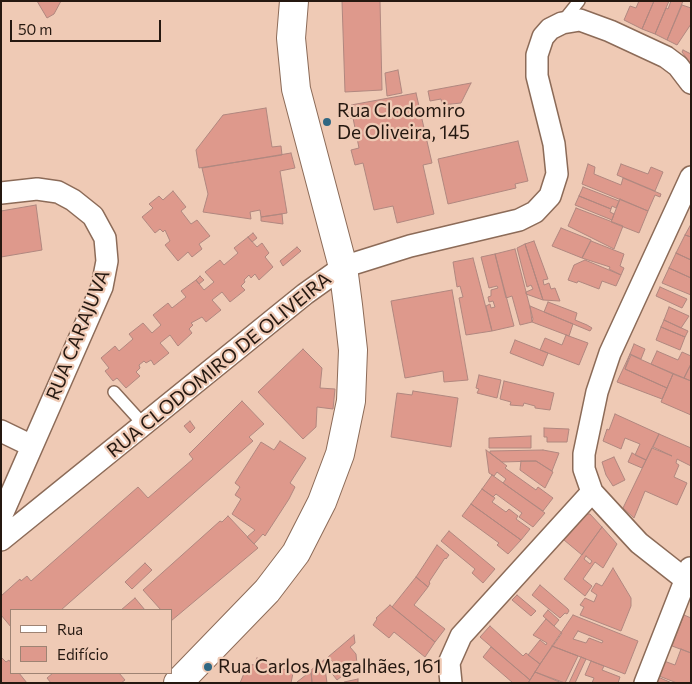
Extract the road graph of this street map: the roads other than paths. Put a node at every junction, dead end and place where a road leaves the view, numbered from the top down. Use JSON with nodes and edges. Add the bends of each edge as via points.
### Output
{"nodes":[{"id":1,"x":294,"y":1,"type":"edge"},
{"id":2,"x":579,"y":1,"type":"edge"},
{"id":3,"x":562,"y":23,"type":"junction"},
{"id":4,"x":691,"y":83,"type":"edge"},
{"id":5,"x":691,"y":177,"type":"edge"},
{"id":6,"x":1,"y":193,"type":"edge"},
{"id":7,"x":343,"y":267,"type":"junction"},
{"id":8,"x":114,"y":392,"type":"dead end"},
{"id":9,"x":144,"y":424,"type":"junction"},
{"id":10,"x":1,"y":431,"type":"edge"},
{"id":11,"x":32,"y":446,"type":"junction"},
{"id":12,"x":592,"y":492,"type":"junction"},
{"id":13,"x":1,"y":517,"type":"edge"},
{"id":14,"x":1,"y":540,"type":"edge"},
{"id":15,"x":688,"y":573,"type":"edge"},
{"id":16,"x":178,"y":683,"type":"edge"},
{"id":17,"x":451,"y":683,"type":"edge"},
{"id":18,"x":645,"y":683,"type":"edge"}],
"edges":[{"from":1,"to":7,"type":"street","name":"RUA CLODOMIRO DE OLIVEIRA","via":[[291,38],[296,89]]},
{"from":2,"to":3,"type":"lane"},
{"from":3,"to":4,"type":"street","via":[[580,20],[666,57]]},
{"from":3,"to":7,"type":"street","via":[[543,37],[537,55],[537,76],[554,144],[557,174],[550,196],[535,212],[518,220],[410,246]]},
{"from":5,"to":12,"type":"street","via":[[610,353],[597,392],[584,454],[584,470]]},
{"from":6,"to":11,"type":"street","name":"RUA CARAJUVA","via":[[37,189],[58,192],[93,216],[105,238],[107,261],[102,287]]},
{"from":7,"to":9,"type":"street","name":"RUA CLODOMIRO DE OLIVEIRA"},
{"from":7,"to":16,"type":"street","via":[[353,350],[351,401],[340,454],[322,502],[296,553],[267,591]]},
{"from":8,"to":9,"type":"lane"},
{"from":9,"to":14,"type":"street","name":"RUA CLODOMIRO DE OLIVEIRA"},
{"from":10,"to":11,"type":"street"},
{"from":11,"to":13,"type":"street","name":"RUA CARAJUVA"},
{"from":12,"to":15,"type":"street","via":[[639,543]]},
{"from":12,"to":17,"type":"street","via":[[461,636],[449,663]]},
{"from":15,"to":18,"type":"street"}]}
